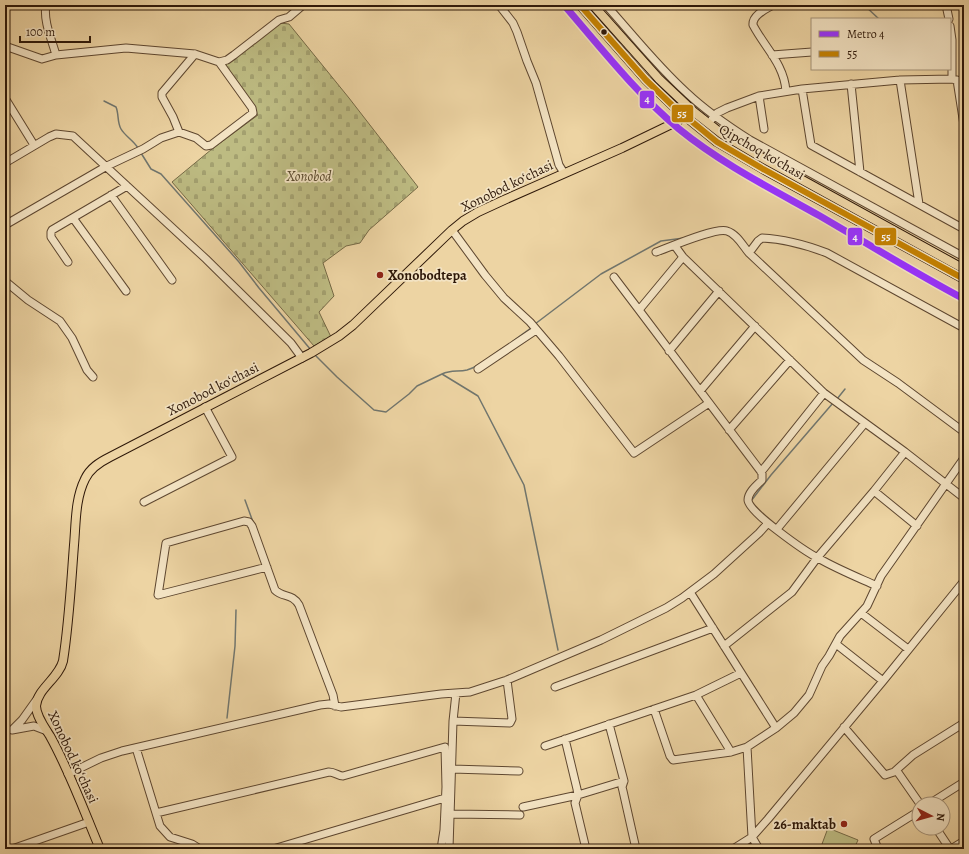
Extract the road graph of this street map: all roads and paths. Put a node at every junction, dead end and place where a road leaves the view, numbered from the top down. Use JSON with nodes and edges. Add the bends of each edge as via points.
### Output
{"nodes":[{"id":1,"x":46,"y":5,"type":"edge"},
{"id":2,"x":302,"y":5,"type":"edge"},
{"id":3,"x":498,"y":5,"type":"edge"},
{"id":4,"x":580,"y":5,"type":"edge"},
{"id":5,"x":593,"y":5,"type":"edge"},
{"id":6,"x":606,"y":5,"type":"edge"},
{"id":7,"x":773,"y":5,"type":"edge"},
{"id":8,"x":946,"y":5,"type":"edge"},
{"id":9,"x":949,"y":18,"type":"edge"},
{"id":10,"x":951,"y":40,"type":"edge"},
{"id":11,"x":5,"y":46,"type":"edge"},
{"id":12,"x":811,"y":52,"type":"edge"},
{"id":13,"x":194,"y":54,"type":"junction"},
{"id":14,"x":56,"y":55,"type":"junction"},
{"id":15,"x":772,"y":55,"type":"junction"},
{"id":16,"x":219,"y":62,"type":"junction"},
{"id":17,"x":900,"y":80,"type":"junction"},
{"id":18,"x":958,"y":80,"type":"edge"},
{"id":19,"x":851,"y":84,"type":"junction"},
{"id":20,"x":802,"y":89,"type":"junction"},
{"id":21,"x":786,"y":91,"type":"junction"},
{"id":22,"x":759,"y":96,"type":"junction"},
{"id":23,"x":6,"y":101,"type":"edge"},
{"id":24,"x":690,"y":108,"type":"junction"},
{"id":25,"x":683,"y":115,"type":"junction"},
{"id":26,"x":715,"y":116,"type":"junction"},
{"id":27,"x":708,"y":124,"type":"junction"},
{"id":28,"x":964,"y":125,"type":"edge"},
{"id":29,"x":764,"y":129,"type":"dead end"},
{"id":30,"x":702,"y":131,"type":"junction"},
{"id":31,"x":179,"y":132,"type":"junction"},
{"id":32,"x":34,"y":146,"type":"junction"},
{"id":33,"x":5,"y":163,"type":"edge"},
{"id":34,"x":107,"y":166,"type":"junction"},
{"id":35,"x":860,"y":172,"type":"junction"},
{"id":36,"x":564,"y":173,"type":"junction"},
{"id":37,"x":128,"y":186,"type":"junction"},
{"id":38,"x":111,"y":195,"type":"junction"},
{"id":39,"x":919,"y":204,"type":"junction"},
{"id":40,"x":73,"y":218,"type":"junction"},
{"id":41,"x":5,"y":225,"type":"edge"},
{"id":42,"x":964,"y":229,"type":"edge"},
{"id":43,"x":452,"y":230,"type":"junction"},
{"id":44,"x":675,"y":246,"type":"junction"},
{"id":45,"x":656,"y":252,"type":"dead end"},
{"id":46,"x":749,"y":253,"type":"junction"},
{"id":47,"x":683,"y":257,"type":"junction"},
{"id":48,"x":964,"y":257,"type":"edge"},
{"id":49,"x":68,"y":262,"type":"dead end"},
{"id":50,"x":964,"y":269,"type":"edge"},
{"id":51,"x":614,"y":277,"type":"dead end"},
{"id":52,"x":964,"y":279,"type":"edge"},
{"id":53,"x":172,"y":280,"type":"dead end"},
{"id":54,"x":5,"y":281,"type":"edge"},
{"id":55,"x":126,"y":291,"type":"dead end"},
{"id":56,"x":719,"y":291,"type":"junction"},
{"id":57,"x":639,"y":310,"type":"junction"},
{"id":58,"x":755,"y":326,"type":"junction"},
{"id":59,"x":964,"y":328,"type":"edge"},
{"id":60,"x":536,"y":330,"type":"junction"},
{"id":61,"x":669,"y":351,"type":"junction"},
{"id":62,"x":302,"y":358,"type":"junction"},
{"id":63,"x":790,"y":360,"type":"junction"},
{"id":64,"x":478,"y":369,"type":"dead end"},
{"id":65,"x":93,"y":377,"type":"dead end"},
{"id":66,"x":700,"y":391,"type":"junction"},
{"id":67,"x":824,"y":394,"type":"junction"},
{"id":68,"x":709,"y":403,"type":"junction"},
{"id":69,"x":205,"y":407,"type":"junction"},
{"id":70,"x":865,"y":423,"type":"junction"},
{"id":71,"x":729,"y":430,"type":"junction"},
{"id":72,"x":964,"y":432,"type":"edge"},
{"id":73,"x":905,"y":452,"type":"junction"},
{"id":74,"x":964,"y":458,"type":"edge"},
{"id":75,"x":761,"y":472,"type":"junction"},
{"id":76,"x":946,"y":484,"type":"junction"},
{"id":77,"x":874,"y":491,"type":"junction"},
{"id":78,"x":964,"y":498,"type":"edge"},
{"id":79,"x":144,"y":502,"type":"dead end"},
{"id":80,"x":768,"y":523,"type":"junction"},
{"id":81,"x":917,"y":526,"type":"junction"},
{"id":82,"x":777,"y":529,"type":"junction"},
{"id":83,"x":817,"y":558,"type":"junction"},
{"id":84,"x":267,"y":567,"type":"junction"},
{"id":85,"x":964,"y":580,"type":"edge"},
{"id":86,"x":877,"y":586,"type":"junction"},
{"id":87,"x":690,"y":592,"type":"junction"},
{"id":88,"x":861,"y":613,"type":"junction"},
{"id":89,"x":713,"y":628,"type":"junction"},
{"id":90,"x":836,"y":644,"type":"junction"},
{"id":91,"x":724,"y":646,"type":"junction"},
{"id":92,"x":908,"y":649,"type":"junction"},
{"id":93,"x":741,"y":673,"type":"junction"},
{"id":94,"x":507,"y":680,"type":"junction"},
{"id":95,"x":883,"y":681,"type":"junction"},
{"id":96,"x":555,"y":687,"type":"dead end"},
{"id":97,"x":456,"y":694,"type":"junction"},
{"id":98,"x":40,"y":695,"type":"junction"},
{"id":99,"x":696,"y":695,"type":"junction"},
{"id":100,"x":335,"y":706,"type":"junction"},
{"id":101,"x":654,"y":709,"type":"junction"},
{"id":102,"x":453,"y":721,"type":"junction"},
{"id":103,"x":964,"y":723,"type":"edge"},
{"id":104,"x":609,"y":724,"type":"junction"},
{"id":105,"x":844,"y":727,"type":"junction"},
{"id":106,"x":776,"y":728,"type":"junction"},
{"id":107,"x":47,"y":731,"type":"junction"},
{"id":108,"x":8,"y":732,"type":"edge"},
{"id":109,"x":565,"y":739,"type":"junction"},
{"id":110,"x":453,"y":745,"type":"junction"},
{"id":111,"x":545,"y":746,"type":"dead end"},
{"id":112,"x":445,"y":747,"type":"junction"},
{"id":113,"x":747,"y":747,"type":"junction"},
{"id":114,"x":136,"y":748,"type":"junction"},
{"id":115,"x":730,"y":752,"type":"junction"},
{"id":116,"x":452,"y":769,"type":"junction"},
{"id":117,"x":519,"y":771,"type":"dead end"},
{"id":118,"x":892,"y":773,"type":"junction"},
{"id":119,"x":68,"y":774,"type":"junction"},
{"id":120,"x":624,"y":782,"type":"junction"},
{"id":121,"x":964,"y":782,"type":"edge"},
{"id":122,"x":578,"y":795,"type":"junction"},
{"id":123,"x":914,"y":796,"type":"edge"},
{"id":124,"x":942,"y":796,"type":"edge"},
{"id":125,"x":445,"y":798,"type":"junction"},
{"id":126,"x":523,"y":807,"type":"dead end"},
{"id":127,"x":156,"y":813,"type":"junction"},
{"id":128,"x":450,"y":814,"type":"junction"},
{"id":129,"x":520,"y":814,"type":"dead end"},
{"id":130,"x":911,"y":816,"type":"edge"},
{"id":131,"x":89,"y":822,"type":"junction"},
{"id":132,"x":941,"y":836,"type":"edge"},
{"id":133,"x":752,"y":837,"type":"junction"},
{"id":134,"x":964,"y":841,"type":"edge"},
{"id":135,"x":12,"y":849,"type":"edge"},
{"id":136,"x":100,"y":849,"type":"edge"},
{"id":137,"x":200,"y":849,"type":"edge"},
{"id":138,"x":273,"y":849,"type":"edge"},
{"id":139,"x":441,"y":849,"type":"edge"},
{"id":140,"x":449,"y":849,"type":"edge"},
{"id":141,"x":586,"y":849,"type":"edge"},
{"id":142,"x":636,"y":849,"type":"edge"},
{"id":143,"x":733,"y":849,"type":"edge"},
{"id":144,"x":759,"y":849,"type":"edge"},
{"id":145,"x":878,"y":849,"type":"edge"},
{"id":146,"x":950,"y":849,"type":"edge"}],
"edges":[{"from":1,"to":14,"type":"street","via":[[45,11]]},
{"from":2,"to":16,"type":"street","via":[[234,56]]},
{"from":3,"to":36,"type":"street","via":[[517,32]]},
{"from":4,"to":25,"type":"main road","name":"Qipchoq ko'chasi","via":[[646,80]]},
{"from":5,"to":24,"type":"main road","name":"Qipchoq ko'chasi","via":[[659,79]]},
{"from":6,"to":26,"type":"street","via":[[667,74]]},
{"from":7,"to":15,"type":"street","via":[[755,17],[753,22],[754,28]]},
{"from":8,"to":9,"type":"street"},
{"from":10,"to":18,"type":"street"},
{"from":11,"to":14,"type":"street","via":[[42,59]]},
{"from":12,"to":15,"type":"street"},
{"from":13,"to":14,"type":"street","via":[[126,48]]},
{"from":13,"to":16,"type":"street"},
{"from":13,"to":31,"type":"street","via":[[162,93]]},
{"from":15,"to":21,"type":"street","via":[[784,76]]},
{"from":16,"to":31,"type":"street","via":[[253,113],[211,145],[204,145],[196,138]]},
{"from":17,"to":18,"type":"street"},
{"from":17,"to":19,"type":"street"},
{"from":17,"to":39,"type":"street"},
{"from":18,"to":28,"type":"street"},
{"from":19,"to":20,"type":"street"},
{"from":19,"to":35,"type":"street"},
{"from":20,"to":21,"type":"street"},
{"from":20,"to":35,"type":"street","via":[[811,145]]},
{"from":21,"to":22,"type":"street"},
{"from":22,"to":26,"type":"street","via":[[727,108]]},
{"from":22,"to":29,"type":"street"},
{"from":23,"to":32,"type":"street"},
{"from":24,"to":25,"type":"main road","name":"Xonobod koʻchasi"},
{"from":24,"to":27,"type":"main road","name":"Qipchoq ko'chasi"},
{"from":25,"to":30,"type":"main road","name":"Qipchoq ko'chasi"},
{"from":25,"to":36,"type":"main road","name":"Xonobod koʻchasi","via":[[653,133]]},
{"from":26,"to":27,"type":"street"},
{"from":26,"to":48,"type":"street","via":[[750,140]]},
{"from":27,"to":30,"type":"main road"},
{"from":27,"to":50,"type":"main road","name":"Qipchoq ko'chasi","via":[[751,152]]},
{"from":30,"to":52,"type":"main road","name":"Qipchoq ko'chasi","via":[[753,163]]},
{"from":31,"to":34,"type":"street","via":[[161,138]]},
{"from":32,"to":33,"type":"street"},
{"from":32,"to":34,"type":"street","via":[[56,134],[73,136]]},
{"from":34,"to":37,"type":"street"},
{"from":34,"to":41,"type":"street"},
{"from":35,"to":39,"type":"street"},
{"from":36,"to":43,"type":"main road","name":"Xonobod koʻchasi","via":[[478,212]]},
{"from":37,"to":38,"type":"street"},
{"from":37,"to":62,"type":"street","via":[[250,302],[291,343]]},
{"from":38,"to":40,"type":"street"},
{"from":38,"to":53,"type":"street"},
{"from":39,"to":42,"type":"street"},
{"from":40,"to":49,"type":"street","via":[[51,232],[51,237]]},
{"from":40,"to":55,"type":"street"},
{"from":43,"to":60,"type":"street","via":[[484,275]]},
{"from":43,"to":62,"type":"main road","name":"Xonobod koʻchasi","via":[[354,325]]},
{"from":44,"to":45,"type":"street"},
{"from":44,"to":46,"type":"street","via":[[722,230],[735,236]]},
{"from":44,"to":47,"type":"street"},
{"from":46,"to":59,"type":"street","via":[[762,238],[790,240],[803,244],[827,253]]},
{"from":46,"to":72,"type":"street","via":[[863,360]]},
{"from":47,"to":56,"type":"street"},
{"from":47,"to":57,"type":"street"},
{"from":51,"to":57,"type":"street"},
{"from":54,"to":65,"type":"street","via":[[60,321]]},
{"from":56,"to":58,"type":"street"},
{"from":56,"to":61,"type":"street"},
{"from":57,"to":61,"type":"street"},
{"from":58,"to":63,"type":"street"},
{"from":58,"to":66,"type":"street"},
{"from":60,"to":64,"type":"street"},
{"from":60,"to":68,"type":"street","via":[[634,453]]},
{"from":61,"to":66,"type":"street"},
{"from":62,"to":69,"type":"main road","name":"Xonobod koʻchasi"},
{"from":63,"to":67,"type":"street"},
{"from":63,"to":71,"type":"street"},
{"from":66,"to":68,"type":"street"},
{"from":67,"to":70,"type":"street"},
{"from":67,"to":75,"type":"street"},
{"from":68,"to":71,"type":"street"},
{"from":69,"to":79,"type":"street","via":[[232,457]]},
{"from":69,"to":98,"type":"main road","name":"Xonobod koʻchasi","via":[[103,460],[86,476],[78,504],[62,661],[58,671]]},
{"from":70,"to":73,"type":"street"},
{"from":70,"to":82,"type":"street"},
{"from":71,"to":75,"type":"street"},
{"from":73,"to":76,"type":"street"},
{"from":73,"to":77,"type":"street"},
{"from":74,"to":76,"type":"street"},
{"from":75,"to":80,"type":"street","via":[[763,478],[748,500]]},
{"from":76,"to":78,"type":"street"},
{"from":76,"to":81,"type":"street"},
{"from":77,"to":81,"type":"street"},
{"from":77,"to":83,"type":"street"},
{"from":80,"to":82,"type":"street"},
{"from":80,"to":87,"type":"street","via":[[735,556]]},
{"from":81,"to":86,"type":"street","via":[[881,576]]},
{"from":82,"to":83,"type":"street"},
{"from":83,"to":86,"type":"street"},
{"from":83,"to":91,"type":"street","via":[[792,592]]},
{"from":84,"to":84,"type":"street","via":[[252,526],[244,521],[166,543],[158,595]]},
{"from":84,"to":100,"type":"street","via":[[276,591],[294,598],[299,605]]},
{"from":85,"to":92,"type":"street"},
{"from":86,"to":88,"type":"street"},
{"from":87,"to":89,"type":"street"},
{"from":87,"to":94,"type":"street","via":[[666,608],[600,640]]},
{"from":88,"to":90,"type":"street"},
{"from":88,"to":92,"type":"street"},
{"from":89,"to":91,"type":"street"},
{"from":89,"to":96,"type":"street"},
{"from":90,"to":95,"type":"street"},
{"from":90,"to":106,"type":"street","via":[[822,666],[809,695]]},
{"from":91,"to":93,"type":"street"},
{"from":92,"to":95,"type":"street"},
{"from":93,"to":99,"type":"street"},
{"from":93,"to":106,"type":"street"},
{"from":94,"to":97,"type":"street"},
{"from":94,"to":102,"type":"street","via":[[512,719],[510,723]]},
{"from":95,"to":105,"type":"street"},
{"from":97,"to":100,"type":"street"},
{"from":97,"to":102,"type":"street"},
{"from":98,"to":107,"type":"main road","name":"Xonobod koʻchasi","via":[[36,709]]},
{"from":98,"to":108,"type":"street","via":[[22,720]]},
{"from":99,"to":101,"type":"street"},
{"from":99,"to":115,"type":"street"},
{"from":100,"to":114,"type":"street","via":[[320,705]]},
{"from":101,"to":104,"type":"street"},
{"from":101,"to":115,"type":"street","via":[[673,760]]},
{"from":102,"to":110,"type":"street"},
{"from":103,"to":118,"type":"street","via":[[913,755]]},
{"from":104,"to":109,"type":"street"},
{"from":104,"to":120,"type":"street"},
{"from":105,"to":118,"type":"street","via":[[885,775]]},
{"from":105,"to":133,"type":"street"},
{"from":106,"to":113,"type":"street"},
{"from":107,"to":108,"type":"street","via":[[34,726]]},
{"from":107,"to":119,"type":"main road","name":"Xonobod koʻchasi"},
{"from":109,"to":111,"type":"street"},
{"from":109,"to":122,"type":"street"},
{"from":110,"to":112,"type":"street"},
{"from":110,"to":116,"type":"street"},
{"from":112,"to":125,"type":"street"},
{"from":112,"to":127,"type":"street","via":[[343,776],[329,772]]},
{"from":113,"to":115,"type":"street"},
{"from":113,"to":133,"type":"street"},
{"from":114,"to":119,"type":"street","via":[[101,758]]},
{"from":114,"to":127,"type":"street"},
{"from":116,"to":117,"type":"street"},
{"from":116,"to":128,"type":"street"},
{"from":118,"to":123,"type":"street","via":[[897,771]]},
{"from":119,"to":131,"type":"main road","name":"Xonobod koʻchasi"},
{"from":120,"to":122,"type":"street"},
{"from":120,"to":142,"type":"street","via":[[622,787]]},
{"from":121,"to":124,"type":"street"},
{"from":122,"to":126,"type":"street"},
{"from":122,"to":141,"type":"street","via":[[575,803]]},
{"from":125,"to":138,"type":"street"},
{"from":125,"to":139,"type":"street"},
{"from":127,"to":137,"type":"street","via":[[160,826],[170,837]]},
{"from":128,"to":129,"type":"street"},
{"from":128,"to":140,"type":"street"},
{"from":130,"to":145,"type":"street","via":[[874,840]]},
{"from":131,"to":135,"type":"street"},
{"from":131,"to":136,"type":"main road","name":"Xonobod koʻchasi"},
{"from":132,"to":146,"type":"street"},
{"from":133,"to":143,"type":"street"},
{"from":133,"to":144,"type":"street"},
{"from":134,"to":146,"type":"street"}]}
